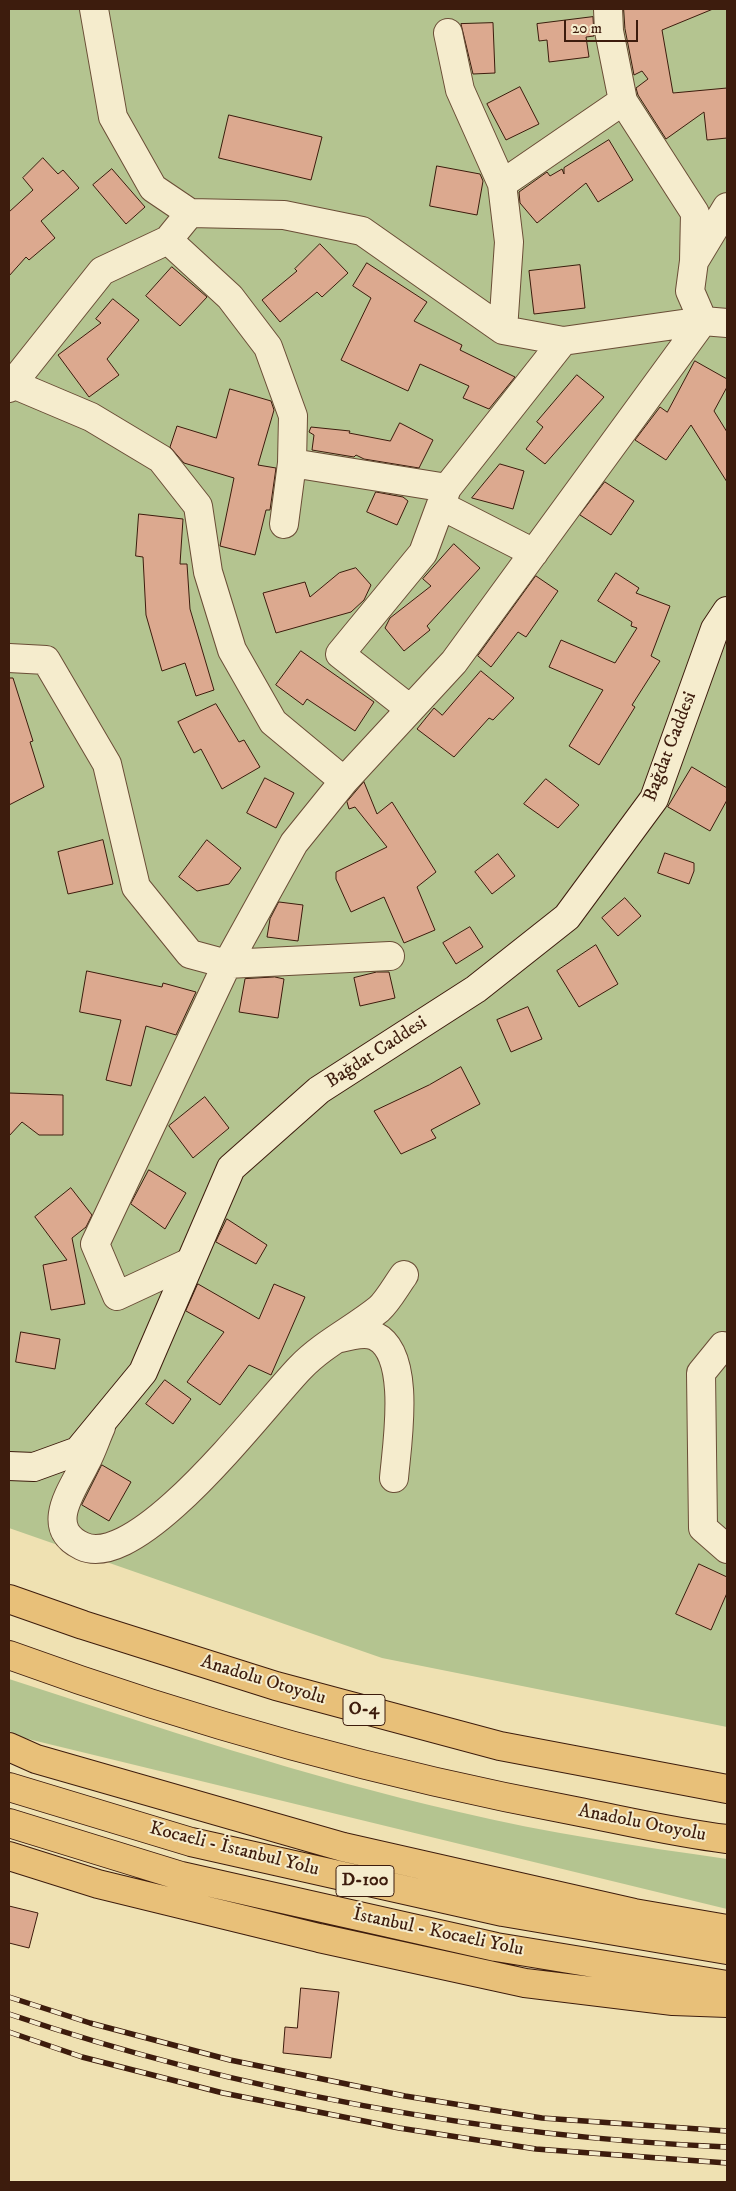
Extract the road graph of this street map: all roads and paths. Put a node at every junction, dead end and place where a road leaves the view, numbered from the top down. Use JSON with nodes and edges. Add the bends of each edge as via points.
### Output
{"nodes":[{"id":1,"x":94,"y":9,"type":"edge"},
{"id":2,"x":608,"y":9,"type":"edge"},
{"id":3,"x":448,"y":32,"type":"dead end"},
{"id":4,"x":623,"y":100,"type":"junction"},
{"id":5,"x":502,"y":184,"type":"junction"},
{"id":6,"x":727,"y":207,"type":"edge"},
{"id":7,"x":190,"y":213,"type":"junction"},
{"id":8,"x":168,"y":240,"type":"junction"},
{"id":9,"x":694,"y":261,"type":"junction"},
{"id":10,"x":715,"y":322,"type":"edge"},
{"id":11,"x":503,"y":330,"type":"junction"},
{"id":12,"x":563,"y":341,"type":"junction"},
{"id":13,"x":11,"y":386,"type":"edge"},
{"id":14,"x":292,"y":463,"type":"junction"},
{"id":15,"x":445,"y":497,"type":"junction"},
{"id":16,"x":284,"y":524,"type":"dead end"},
{"id":17,"x":534,"y":553,"type":"junction"},
{"id":18,"x":727,"y":611,"type":"edge"},
{"id":19,"x":9,"y":658,"type":"edge"},
{"id":20,"x":410,"y":709,"type":"junction"},
{"id":21,"x":344,"y":781,"type":"junction"},
{"id":22,"x":390,"y":956,"type":"dead end"},
{"id":23,"x":227,"y":964,"type":"junction"},
{"id":24,"x":188,"y":1263,"type":"junction"},
{"id":25,"x":404,"y":1276,"type":"dead end"},
{"id":26,"x":333,"y":1339,"type":"junction"},
{"id":27,"x":726,"y":1345,"type":"edge"},
{"id":28,"x":103,"y":1421,"type":"junction"},
{"id":29,"x":9,"y":1466,"type":"edge"},
{"id":30,"x":394,"y":1478,"type":"dead end"},
{"id":31,"x":727,"y":1549,"type":"edge"},
{"id":32,"x":9,"y":1598,"type":"edge"},
{"id":33,"x":9,"y":1655,"type":"edge"},
{"id":34,"x":9,"y":1747,"type":"edge"},
{"id":35,"x":9,"y":1787,"type":"edge"},
{"id":36,"x":727,"y":1789,"type":"edge"},
{"id":37,"x":9,"y":1823,"type":"edge"},
{"id":38,"x":727,"y":1839,"type":"edge"},
{"id":39,"x":9,"y":1856,"type":"edge"},
{"id":40,"x":727,"y":1930,"type":"edge"},
{"id":41,"x":727,"y":1950,"type":"edge"},
{"id":42,"x":727,"y":1985,"type":"edge"},
{"id":43,"x":727,"y":2003,"type":"edge"}],
"edges":[{"from":1,"to":7,"type":"street","via":[[113,117],[153,188]]},
{"from":2,"to":4,"type":"street","via":[[609,32]]},
{"from":3,"to":5,"type":"street","via":[[460,90]]},
{"from":4,"to":5,"type":"street"},
{"from":4,"to":9,"type":"street","via":[[696,213]]},
{"from":5,"to":11,"type":"street","via":[[509,242]]},
{"from":6,"to":9,"type":"street"},
{"from":7,"to":8,"type":"street"},
{"from":7,"to":11,"type":"street","via":[[284,216],[362,231]]},
{"from":8,"to":13,"type":"street","via":[[102,271]]},
{"from":8,"to":14,"type":"street","via":[[230,297],[268,346],[293,416]]},
{"from":9,"to":10,"type":"street","via":[[690,291]]},
{"from":10,"to":12,"type":"street"},
{"from":10,"to":17,"type":"street"},
{"from":11,"to":12,"type":"street"},
{"from":12,"to":15,"type":"street"},
{"from":13,"to":21,"type":"street","via":[[91,417],[161,459],[198,506],[208,572],[232,650],[273,722]]},
{"from":14,"to":15,"type":"street"},
{"from":14,"to":16,"type":"street"},
{"from":15,"to":17,"type":"street"},
{"from":15,"to":20,"type":"street","via":[[423,554],[340,654]]},
{"from":17,"to":20,"type":"street","via":[[454,662]]},
{"from":18,"to":24,"type":"street","name":"Bağdat Caddesi","via":[[715,629],[654,799],[567,917],[476,989],[320,1090],[231,1168]]},
{"from":19,"to":23,"type":"street","via":[[46,660],[107,764],[136,887],[190,954]]},
{"from":20,"to":21,"type":"street"},
{"from":21,"to":23,"type":"street","via":[[294,843]]},
{"from":22,"to":23,"type":"street"},
{"from":23,"to":24,"type":"street","via":[[95,1244],[117,1296]]},
{"from":24,"to":28,"type":"street","name":"Bağdat Caddesi","via":[[143,1372]]},
{"from":25,"to":26,"type":"street","via":[[380,1308]]},
{"from":26,"to":28,"type":"street","via":[[301,1366],[174,1507],[129,1540],[101,1549],[85,1548],[72,1541],[64,1528],[62,1512]]},
{"from":26,"to":30,"type":"street","via":[[374,1335],[389,1346],[398,1372]]},
{"from":27,"to":31,"type":"street","via":[[701,1373],[703,1528]]},
{"from":28,"to":29,"type":"street","name":"Bağdat Caddesi","via":[[78,1451],[34,1467]]},
{"from":32,"to":36,"type":"highway","name":"Anadolu Otoyolu","number":"O-4","via":[[82,1625],[276,1686],[500,1746]]},
{"from":33,"to":38,"type":"highway","name":"Anadolu Otoyolu","via":[[75,1679],[286,1744],[487,1795]]},
{"from":34,"to":40,"type":"highway","via":[[36,1759],[343,1847],[634,1913]]},
{"from":35,"to":41,"type":"highway","name":"Kocaeli - İstanbul Yolu","number":"D-100","via":[[200,1844],[503,1912]]},
{"from":37,"to":42,"type":"highway","name":"İstanbul - Kocaeli Yolu","via":[[181,1876],[496,1947]]},
{"from":39,"to":43,"type":"highway","via":[[136,1894],[525,1983],[673,2001]]}]}
